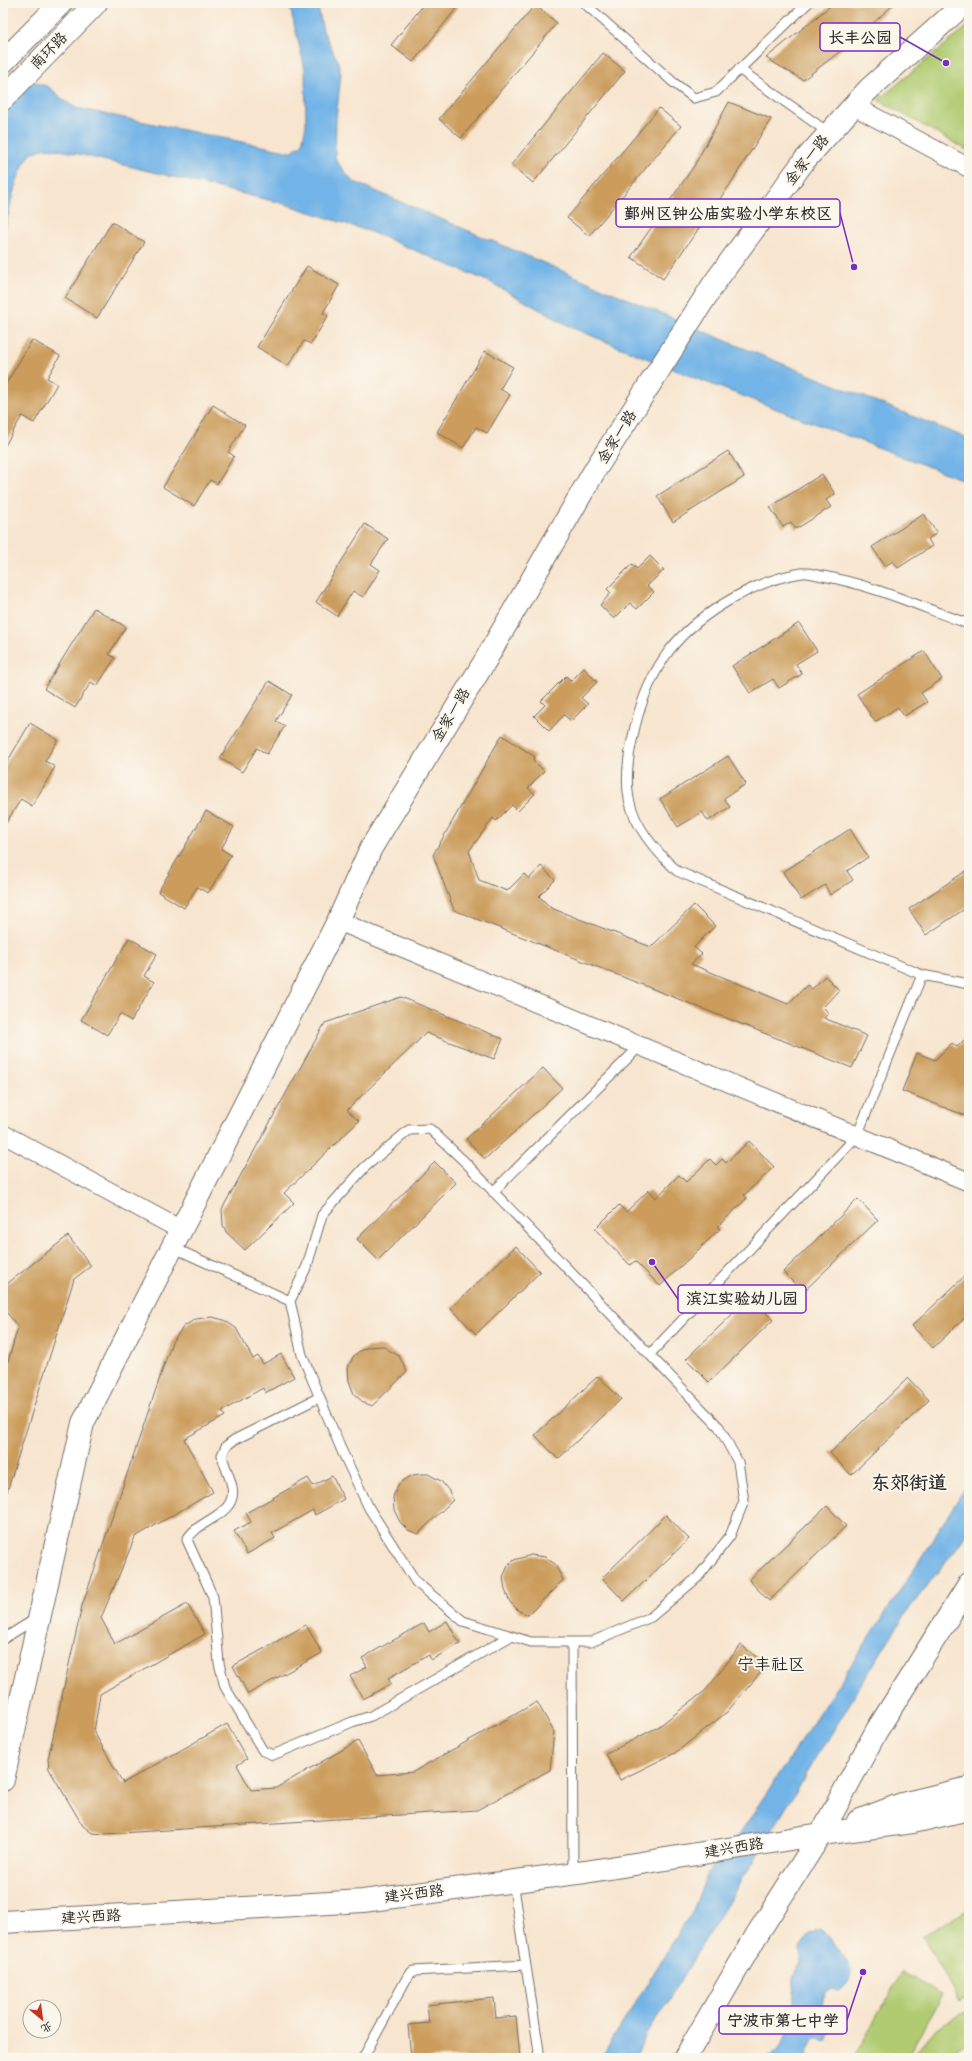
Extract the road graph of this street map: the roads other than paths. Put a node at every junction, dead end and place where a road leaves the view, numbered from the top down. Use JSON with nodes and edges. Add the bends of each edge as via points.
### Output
{"nodes":[{"id":1,"x":47,"y":3,"type":"edge"},
{"id":2,"x":61,"y":3,"type":"edge"},
{"id":3,"x":96,"y":3,"type":"edge"},
{"id":4,"x":584,"y":3,"type":"edge"},
{"id":5,"x":808,"y":3,"type":"edge"},
{"id":6,"x":965,"y":3,"type":"edge"},
{"id":7,"x":3,"y":47,"type":"edge"},
{"id":8,"x":3,"y":62,"type":"edge"},
{"id":9,"x":739,"y":69,"type":"junction"},
{"id":10,"x":3,"y":98,"type":"edge"},
{"id":11,"x":854,"y":106,"type":"junction"},
{"id":12,"x":829,"y":133,"type":"junction"},
{"id":13,"x":969,"y":168,"type":"edge"},
{"id":14,"x":969,"y":624,"type":"edge"},
{"id":15,"x":338,"y":921,"type":"junction"},
{"id":16,"x":922,"y":975,"type":"junction"},
{"id":17,"x":969,"y":984,"type":"edge"},
{"id":18,"x":640,"y":1046,"type":"junction"},
{"id":19,"x":3,"y":1134,"type":"edge"},
{"id":20,"x":857,"y":1136,"type":"junction"},
{"id":21,"x":969,"y":1182,"type":"edge"},
{"id":22,"x":493,"y":1192,"type":"junction"},
{"id":23,"x":176,"y":1239,"type":"junction"},
{"id":24,"x":290,"y":1301,"type":"junction"},
{"id":25,"x":650,"y":1354,"type":"junction"},
{"id":26,"x":320,"y":1397,"type":"junction"},
{"id":27,"x":969,"y":1584,"type":"edge"},
{"id":28,"x":40,"y":1616,"type":"junction"},
{"id":29,"x":511,"y":1636,"type":"junction"},
{"id":30,"x":3,"y":1639,"type":"edge"},
{"id":31,"x":572,"y":1642,"type":"junction"},
{"id":32,"x":3,"y":1780,"type":"edge"},
{"id":33,"x":969,"y":1788,"type":"edge"},
{"id":34,"x":969,"y":1809,"type":"edge"},
{"id":35,"x":821,"y":1834,"type":"junction"},
{"id":36,"x":573,"y":1874,"type":"junction"},
{"id":37,"x":513,"y":1882,"type":"junction"},
{"id":38,"x":3,"y":1922,"type":"edge"},
{"id":39,"x":526,"y":1965,"type":"junction"},
{"id":40,"x":363,"y":2058,"type":"edge"},
{"id":41,"x":537,"y":2058,"type":"edge"},
{"id":42,"x":685,"y":2058,"type":"edge"}],
"edges":[{"from":1,"to":7,"type":"main road"},
{"from":2,"to":8,"type":"main road"},
{"from":3,"to":10,"type":"main road","name":"南环路"},
{"from":4,"to":9,"type":"lane","via":[[694,98],[716,92]]},
{"from":5,"to":9,"type":"lane"},
{"from":6,"to":11,"type":"main road","name":"金家一路","via":[[868,90]]},
{"from":9,"to":12,"type":"lane"},
{"from":11,"to":12,"type":"main road","name":"金家一路"},
{"from":11,"to":13,"type":"street"},
{"from":12,"to":15,"type":"main road","name":"金家一路","via":[[804,161],[715,282],[595,470],[371,848]]},
{"from":14,"to":16,"type":"lane","via":[[849,581],[803,573],[756,586],[726,601],[686,632],[664,658],[638,711],[627,763],[629,800],[641,830],[658,853],[677,870]]},
{"from":15,"to":18,"type":"street"},
{"from":15,"to":23,"type":"main road","name":"金家一路"},
{"from":16,"to":17,"type":"lane"},
{"from":16,"to":20,"type":"lane"},
{"from":18,"to":20,"type":"street"},
{"from":18,"to":22,"type":"lane"},
{"from":19,"to":23,"type":"street"},
{"from":20,"to":21,"type":"street"},
{"from":20,"to":25,"type":"lane"},
{"from":22,"to":24,"type":"lane","via":[[430,1129],[409,1130],[365,1167],[322,1215],[307,1266]]},
{"from":22,"to":25,"type":"lane"},
{"from":23,"to":24,"type":"lane"},
{"from":23,"to":28,"type":"main road","name":"金家一路","via":[[83,1423]]},
{"from":24,"to":26,"type":"lane","via":[[302,1355]]},
{"from":25,"to":31,"type":"lane","via":[[719,1427],[738,1462],[744,1501],[730,1536],[698,1577],[651,1617],[591,1642]]},
{"from":26,"to":29,"type":"lane","via":[[368,1508],[416,1582],[463,1621]]},
{"from":26,"to":29,"type":"lane","via":[[226,1446],[222,1455],[233,1488],[227,1509],[190,1533],[187,1540],[213,1597],[219,1663],[225,1687],[264,1751],[273,1754],[371,1716]]},
{"from":27,"to":35,"type":"main road","via":[[877,1730]]},
{"from":28,"to":30,"type":"lane"},
{"from":28,"to":32,"type":"main road","name":"金家一路"},
{"from":29,"to":31,"type":"lane","via":[[531,1642]]},
{"from":31,"to":36,"type":"lane"},
{"from":33,"to":35,"type":"main road","name":"建兴西路","via":[[902,1804]]},
{"from":34,"to":35,"type":"main road","name":"建兴西路","via":[[913,1822]]},
{"from":35,"to":36,"type":"main road","name":"建兴西路"},
{"from":35,"to":42,"type":"main road","via":[[756,1936]]},
{"from":36,"to":37,"type":"main road","name":"建兴西路"},
{"from":37,"to":38,"type":"main road","name":"建兴西路","via":[[363,1901]]},
{"from":37,"to":39,"type":"lane"},
{"from":39,"to":40,"type":"lane","via":[[414,1971],[408,1976]]},
{"from":39,"to":41,"type":"lane","via":[[539,2051]]}]}
